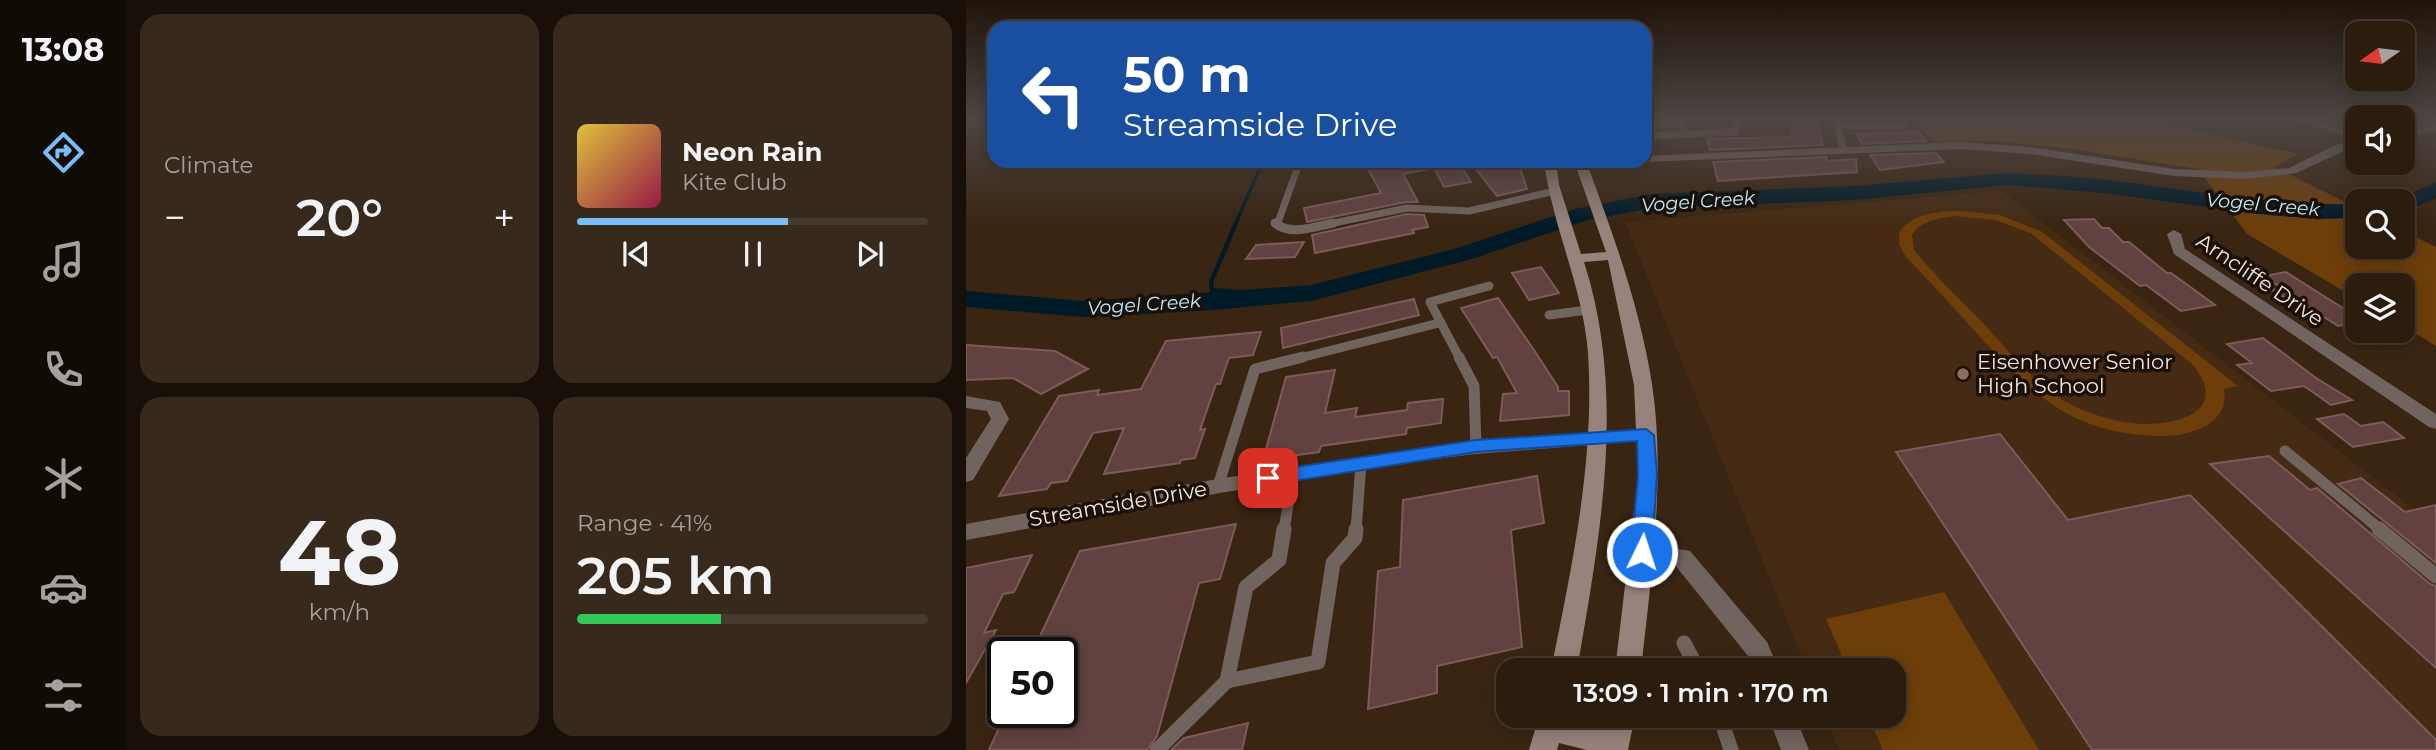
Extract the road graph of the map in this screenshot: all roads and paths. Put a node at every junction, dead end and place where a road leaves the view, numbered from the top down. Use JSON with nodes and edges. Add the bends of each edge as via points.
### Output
{"nodes":[{"id":1,"x":1724,"y":155,"type":"edge"},
{"id":2,"x":2076,"y":155,"type":"edge"},
{"id":3,"x":2326,"y":155,"type":"edge"},
{"id":4,"x":1652,"y":159,"type":"edge"},
{"id":5,"x":1297,"y":168,"type":"edge"},
{"id":6,"x":1551,"y":168,"type":"edge"},
{"id":7,"x":1582,"y":168,"type":"edge"},
{"id":8,"x":1555,"y":191,"type":"junction"},
{"id":9,"x":2174,"y":234,"type":"dead end"},
{"id":10,"x":1614,"y":255,"type":"junction"},
{"id":11,"x":1576,"y":258,"type":"junction"},
{"id":12,"x":1489,"y":286,"type":"dead end"},
{"id":13,"x":1588,"y":310,"type":"junction"},
{"id":14,"x":1549,"y":315,"type":"dead end"},
{"id":15,"x":1439,"y":323,"type":"junction"},
{"id":16,"x":966,"y":402,"type":"edge"},
{"id":17,"x":2436,"y":423,"type":"edge"},
{"id":18,"x":1646,"y":435,"type":"junction"},
{"id":19,"x":1598,"y":436,"type":"junction"},
{"id":20,"x":1476,"y":446,"type":"junction"},
{"id":21,"x":2285,"y":451,"type":"dead end"},
{"id":22,"x":1361,"y":464,"type":"junction"},
{"id":23,"x":1293,"y":474,"type":"junction"},
{"id":24,"x":966,"y":475,"type":"edge"},
{"id":25,"x":1218,"y":486,"type":"junction"},
{"id":26,"x":966,"y":532,"type":"edge"},
{"id":27,"x":1642,"y":552,"type":"junction"},
{"id":28,"x":2436,"y":576,"type":"edge"},
{"id":29,"x":1684,"y":643,"type":"dead end"},
{"id":30,"x":1566,"y":658,"type":"edge"},
{"id":31,"x":1629,"y":658,"type":"edge"},
{"id":32,"x":1692,"y":658,"type":"edge"},
{"id":33,"x":1761,"y":658,"type":"edge"},
{"id":34,"x":1227,"y":681,"type":"junction"},
{"id":35,"x":1724,"y":728,"type":"edge"},
{"id":36,"x":1787,"y":728,"type":"edge"},
{"id":37,"x":1548,"y":731,"type":"edge"},
{"id":38,"x":1617,"y":736,"type":"edge"},
{"id":39,"x":1157,"y":750,"type":"edge"},
{"id":40,"x":1731,"y":750,"type":"edge"},
{"id":41,"x":1795,"y":750,"type":"edge"}],
"edges":[{"from":1,"to":4,"type":"street"},
{"from":2,"to":3,"type":"street","via":[[2197,173],[2256,176],[2301,169]]},
{"from":5,"to":8,"type":"lane","via":[[1275,224],[1283,229],[1300,230],[1407,208],[1469,211]]},
{"from":6,"to":8,"type":"main road"},
{"from":7,"to":10,"type":"main road"},
{"from":8,"to":11,"type":"main road"},
{"from":9,"to":17,"type":"street","name":"Arncliffe Drive","via":[[2179,251]]},
{"from":10,"to":11,"type":"main road"},
{"from":10,"to":18,"type":"main road","via":[[1643,385]]},
{"from":11,"to":13,"type":"main road"},
{"from":12,"to":15,"type":"lane","via":[[1430,302]]},
{"from":13,"to":14,"type":"lane"},
{"from":13,"to":19,"type":"main road","via":[[1596,352]]},
{"from":15,"to":20,"type":"lane","via":[[1474,386]]},
{"from":15,"to":25,"type":"lane","via":[[1255,369]]},
{"from":16,"to":24,"type":"street","via":[[994,406],[1000,419]]},
{"from":18,"to":19,"type":"street","name":"Streamside Drive"},
{"from":18,"to":27,"type":"main road"},
{"from":19,"to":20,"type":"street","name":"Streamside Drive"},
{"from":19,"to":30,"type":"main road","via":[[1586,554]]},
{"from":20,"to":22,"type":"street","name":"Streamside Drive"},
{"from":21,"to":28,"type":"lane"},
{"from":22,"to":23,"type":"street","name":"Streamside Drive"},
{"from":22,"to":34,"type":"lane","via":[[1355,537],[1334,564],[1318,662]]},
{"from":23,"to":25,"type":"street","name":"Streamside Drive"},
{"from":23,"to":34,"type":"lane","via":[[1279,560],[1246,587]]},
{"from":25,"to":26,"type":"street","name":"Streamside Drive"},
{"from":27,"to":31,"type":"main road"},
{"from":27,"to":33,"type":"street","via":[[1682,557]]},
{"from":29,"to":32,"type":"lane"},
{"from":34,"to":39,"type":"lane"},
{"from":35,"to":40,"type":"lane"},
{"from":36,"to":41,"type":"street"},
{"from":37,"to":38,"type":"main road"}]}
